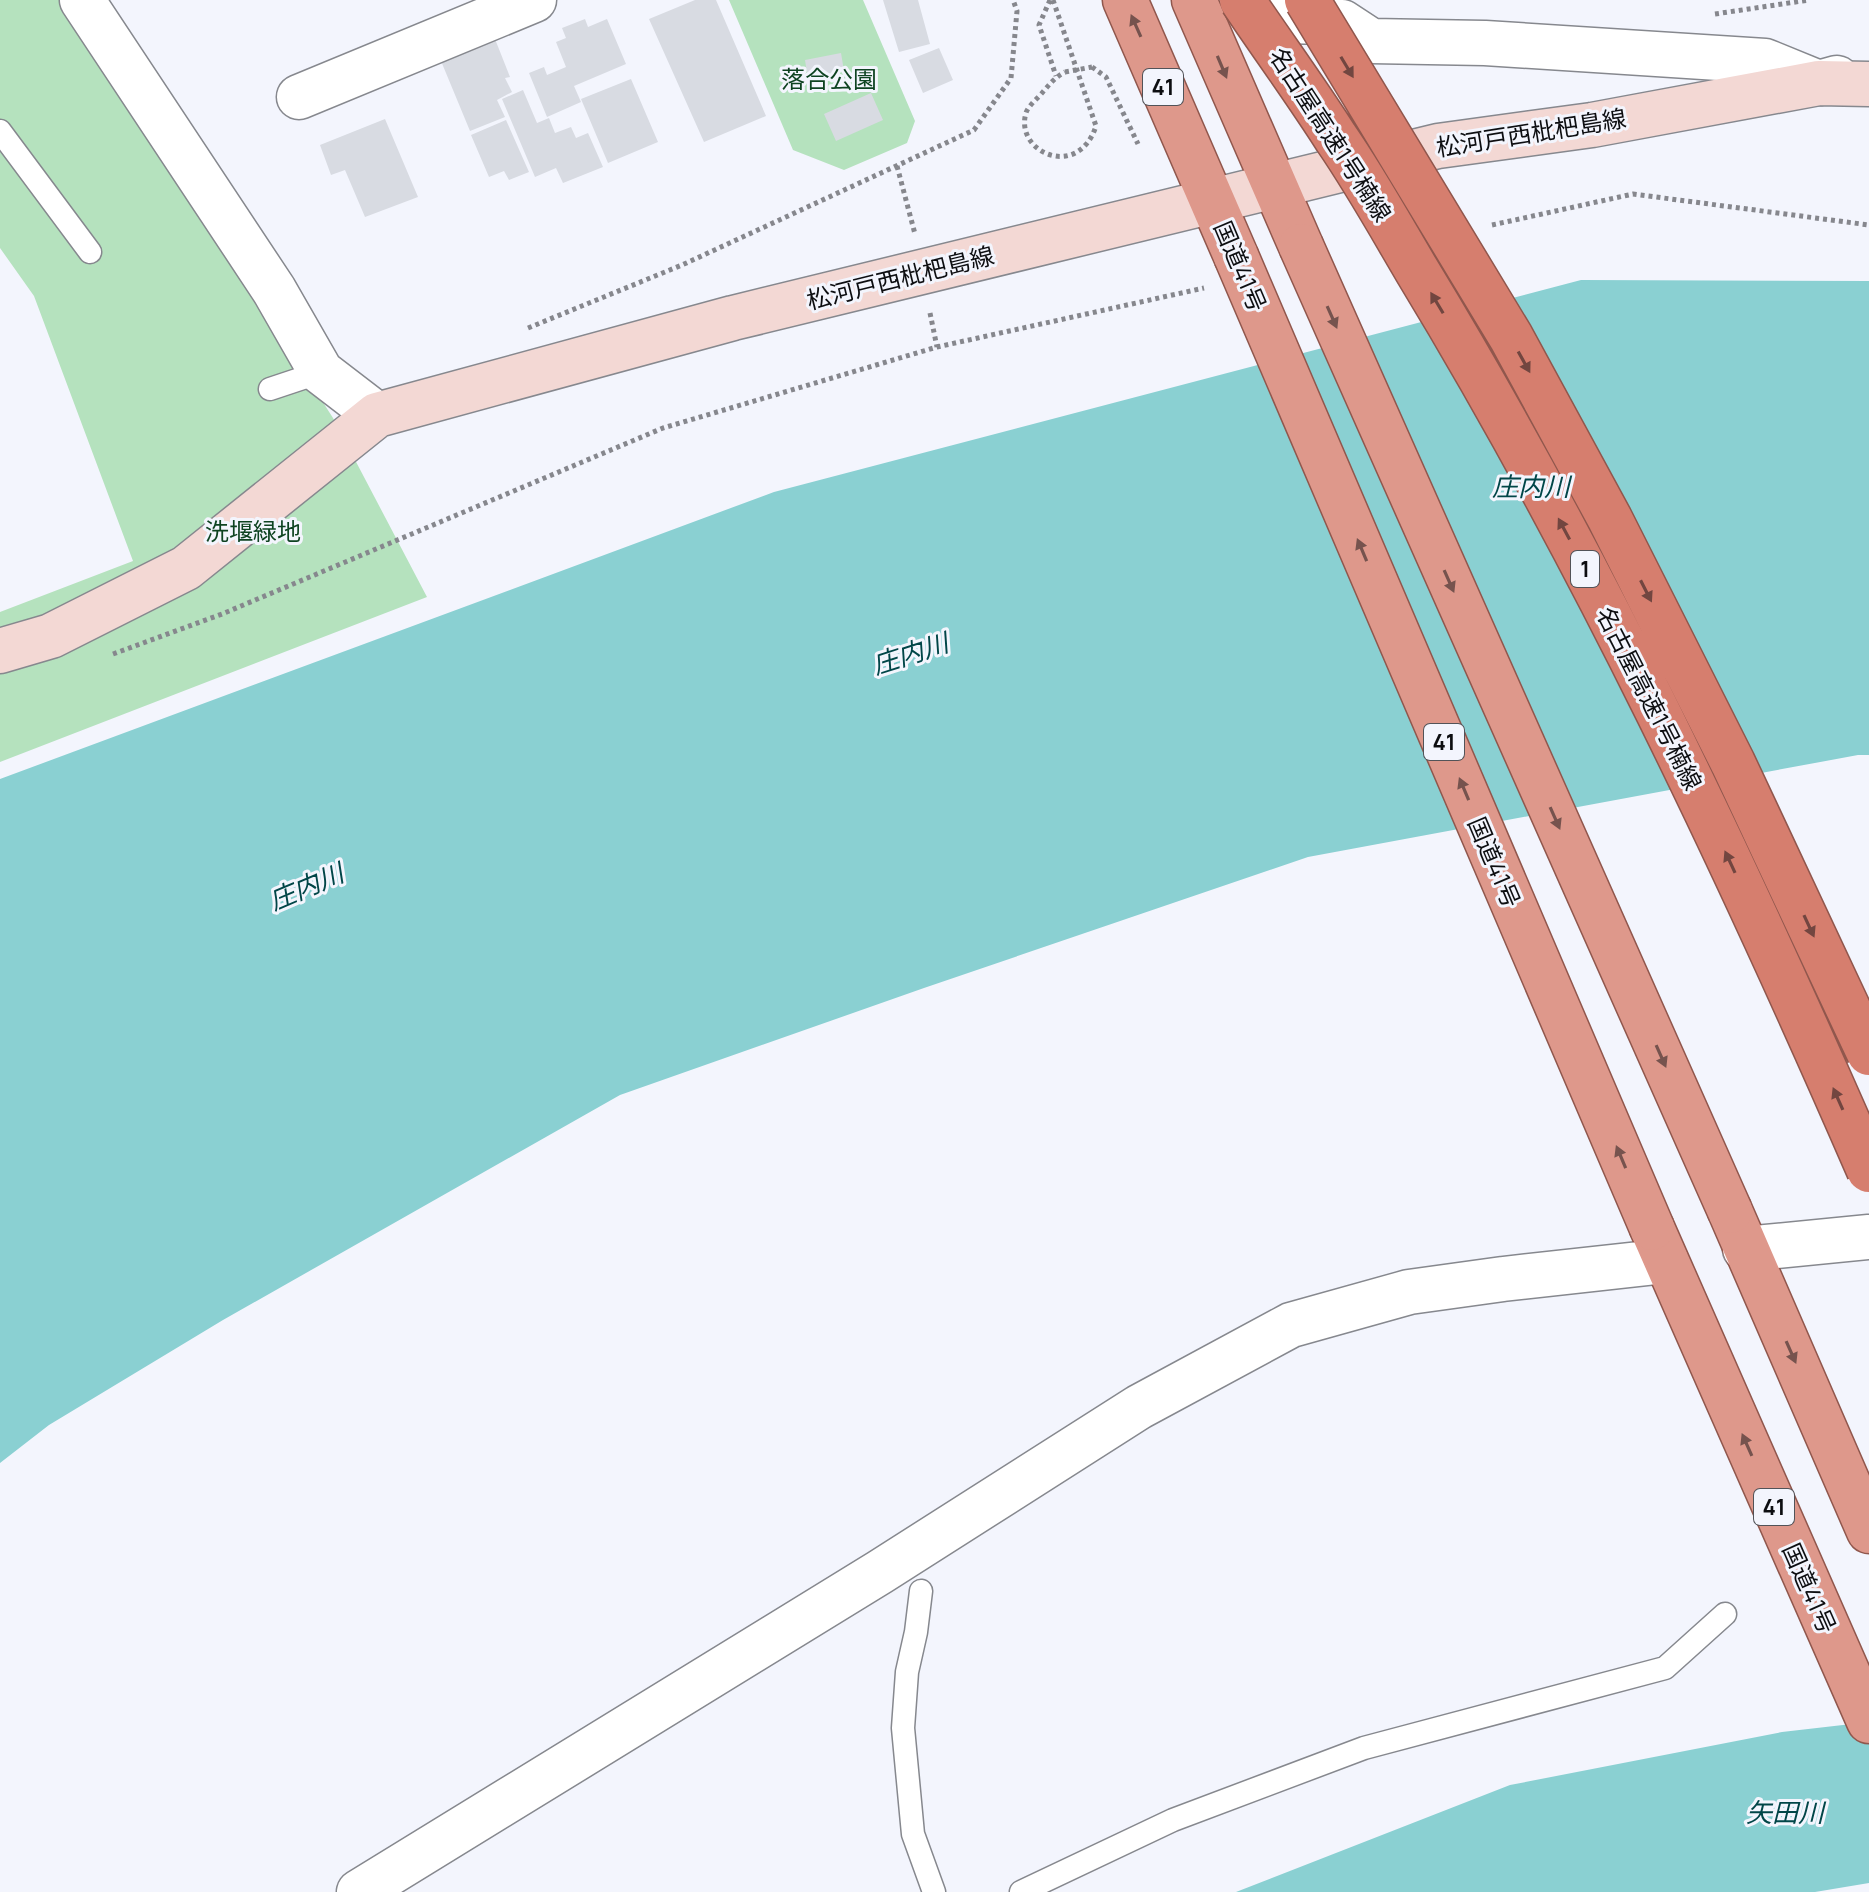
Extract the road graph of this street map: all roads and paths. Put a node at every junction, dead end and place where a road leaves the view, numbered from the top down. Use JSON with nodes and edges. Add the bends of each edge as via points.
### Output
{"nodes":[{"id":1,"x":82,"y":0,"type":"edge"},
{"id":2,"x":534,"y":0,"type":"edge"},
{"id":3,"x":1013,"y":0,"type":"edge"},
{"id":4,"x":1051,"y":0,"type":"edge"},
{"id":5,"x":1125,"y":0,"type":"edge"},
{"id":6,"x":1194,"y":0,"type":"edge"},
{"id":7,"x":1242,"y":0,"type":"edge"},
{"id":8,"x":1255,"y":0,"type":"edge"},
{"id":9,"x":1307,"y":0,"type":"edge"},
{"id":10,"x":1869,"y":69,"type":"edge"},
{"id":11,"x":1056,"y":76,"type":"junction"},
{"id":12,"x":1819,"y":83,"type":"junction"},
{"id":13,"x":1869,"y":84,"type":"edge"},
{"id":14,"x":299,"y":97,"type":"dead end"},
{"id":15,"x":0,"y":131,"type":"edge"},
{"id":16,"x":1139,"y":145,"type":"dead end"},
{"id":17,"x":897,"y":166,"type":"junction"},
{"id":18,"x":1274,"y":185,"type":"junction"},
{"id":19,"x":1213,"y":200,"type":"junction"},
{"id":20,"x":1869,"y":225,"type":"edge"},
{"id":21,"x":1478,"y":228,"type":"dead end"},
{"id":22,"x":90,"y":252,"type":"dead end"},
{"id":23,"x":925,"y":271,"type":"junction"},
{"id":24,"x":1226,"y":271,"type":"junction"},
{"id":25,"x":521,"y":331,"type":"dead end"},
{"id":26,"x":321,"y":372,"type":"junction"},
{"id":27,"x":270,"y":389,"type":"dead end"},
{"id":28,"x":377,"y":415,"type":"junction"},
{"id":29,"x":0,"y":651,"type":"edge"},
{"id":30,"x":104,"y":658,"type":"dead end"},
{"id":31,"x":1869,"y":1053,"type":"edge"},
{"id":32,"x":1869,"y":1170,"type":"edge"},
{"id":33,"x":1869,"y":1237,"type":"edge"},
{"id":34,"x":1745,"y":1247,"type":"junction"},
{"id":35,"x":1666,"y":1261,"type":"junction"},
{"id":36,"x":1869,"y":1531,"type":"edge"},
{"id":37,"x":921,"y":1591,"type":"dead end"},
{"id":38,"x":1725,"y":1614,"type":"dead end"},
{"id":39,"x":1869,"y":1721,"type":"edge"},
{"id":40,"x":359,"y":1892,"type":"edge"},
{"id":41,"x":934,"y":1892,"type":"edge"},
{"id":42,"x":1021,"y":1892,"type":"edge"}],
"edges":[{"from":1,"to":26,"type":"street","via":[[274,290]]},
{"from":2,"to":14,"type":"street"},
{"from":3,"to":17,"type":"path","via":[[1017,11],[1011,78],[974,130]]},
{"from":4,"to":11,"type":"path","via":[[1039,25]]},
{"from":4,"to":11,"type":"path","via":[[1096,126],[1077,153],[1058,157],[1041,152],[1025,127],[1026,111]]},
{"from":19,"to":5,"type":"highway","name":"国道41号","number":"41","one_way":true},
{"from":6,"to":18,"type":"highway","one_way":true},
{"from":32,"to":7,"type":"highway","name":"名古屋高速1号楠線","number":"1","one_way":true,"bridge":true,"via":[[1690,777],[1568,536],[1469,357],[1338,139]]},
{"from":8,"to":12,"type":"street","via":[[1265,21],[1342,22],[1371,41],[1765,61]]},
{"from":9,"to":31,"type":"highway","name":"名古屋高速1号楠線","number":"1","one_way":true,"bridge":true,"via":[[1511,337],[1610,519],[1733,763]]},
{"from":10,"to":12,"type":"street"},
{"from":11,"to":16,"type":"path","bridge":true,"via":[[1092,67],[1106,77]]},
{"from":12,"to":13,"type":"main road","name":"松河戸西枇杷島線"},
{"from":12,"to":18,"type":"main road","name":"松河戸西枇杷島線","via":[[1592,125],[1438,146]]},
{"from":15,"to":22,"type":"lane"},
{"from":17,"to":23,"type":"path"},
{"from":17,"to":25,"type":"path","via":[[682,265]]},
{"from":18,"to":19,"type":"main road","name":"松河戸西枇杷島線"},
{"from":18,"to":34,"type":"highway","one_way":true,"bridge":true},
{"from":19,"to":23,"type":"main road","name":"松河戸西枇杷島線"},
{"from":19,"to":24,"type":"highway","name":"国道41号","number":"41"},
{"from":20,"to":21,"type":"path","via":[[1633,194]]},
{"from":23,"to":28,"type":"main road","name":"松河戸西枇杷島線"},
{"from":24,"to":30,"type":"path","via":[[937,347],[663,428],[222,614]]},
{"from":35,"to":24,"type":"highway","name":"国道41号","number":"41","one_way":true,"bridge":true},
{"from":26,"to":27,"type":"lane"},
{"from":26,"to":28,"type":"street"},
{"from":28,"to":29,"type":"main road","name":"松河戸西枇杷島線","via":[[186,568],[51,636]]},
{"from":33,"to":34,"type":"street"},
{"from":34,"to":36,"type":"highway","one_way":true},
{"from":39,"to":35,"type":"highway","name":"国道41号","number":"41","one_way":true},
{"from":35,"to":40,"type":"street","via":[[1409,1292],[1291,1325],[1139,1407]]},
{"from":37,"to":41,"type":"lane","via":[[903,1728],[913,1834]]},
{"from":38,"to":42,"type":"lane","via":[[1665,1668],[1364,1748],[1173,1820]]}]}
